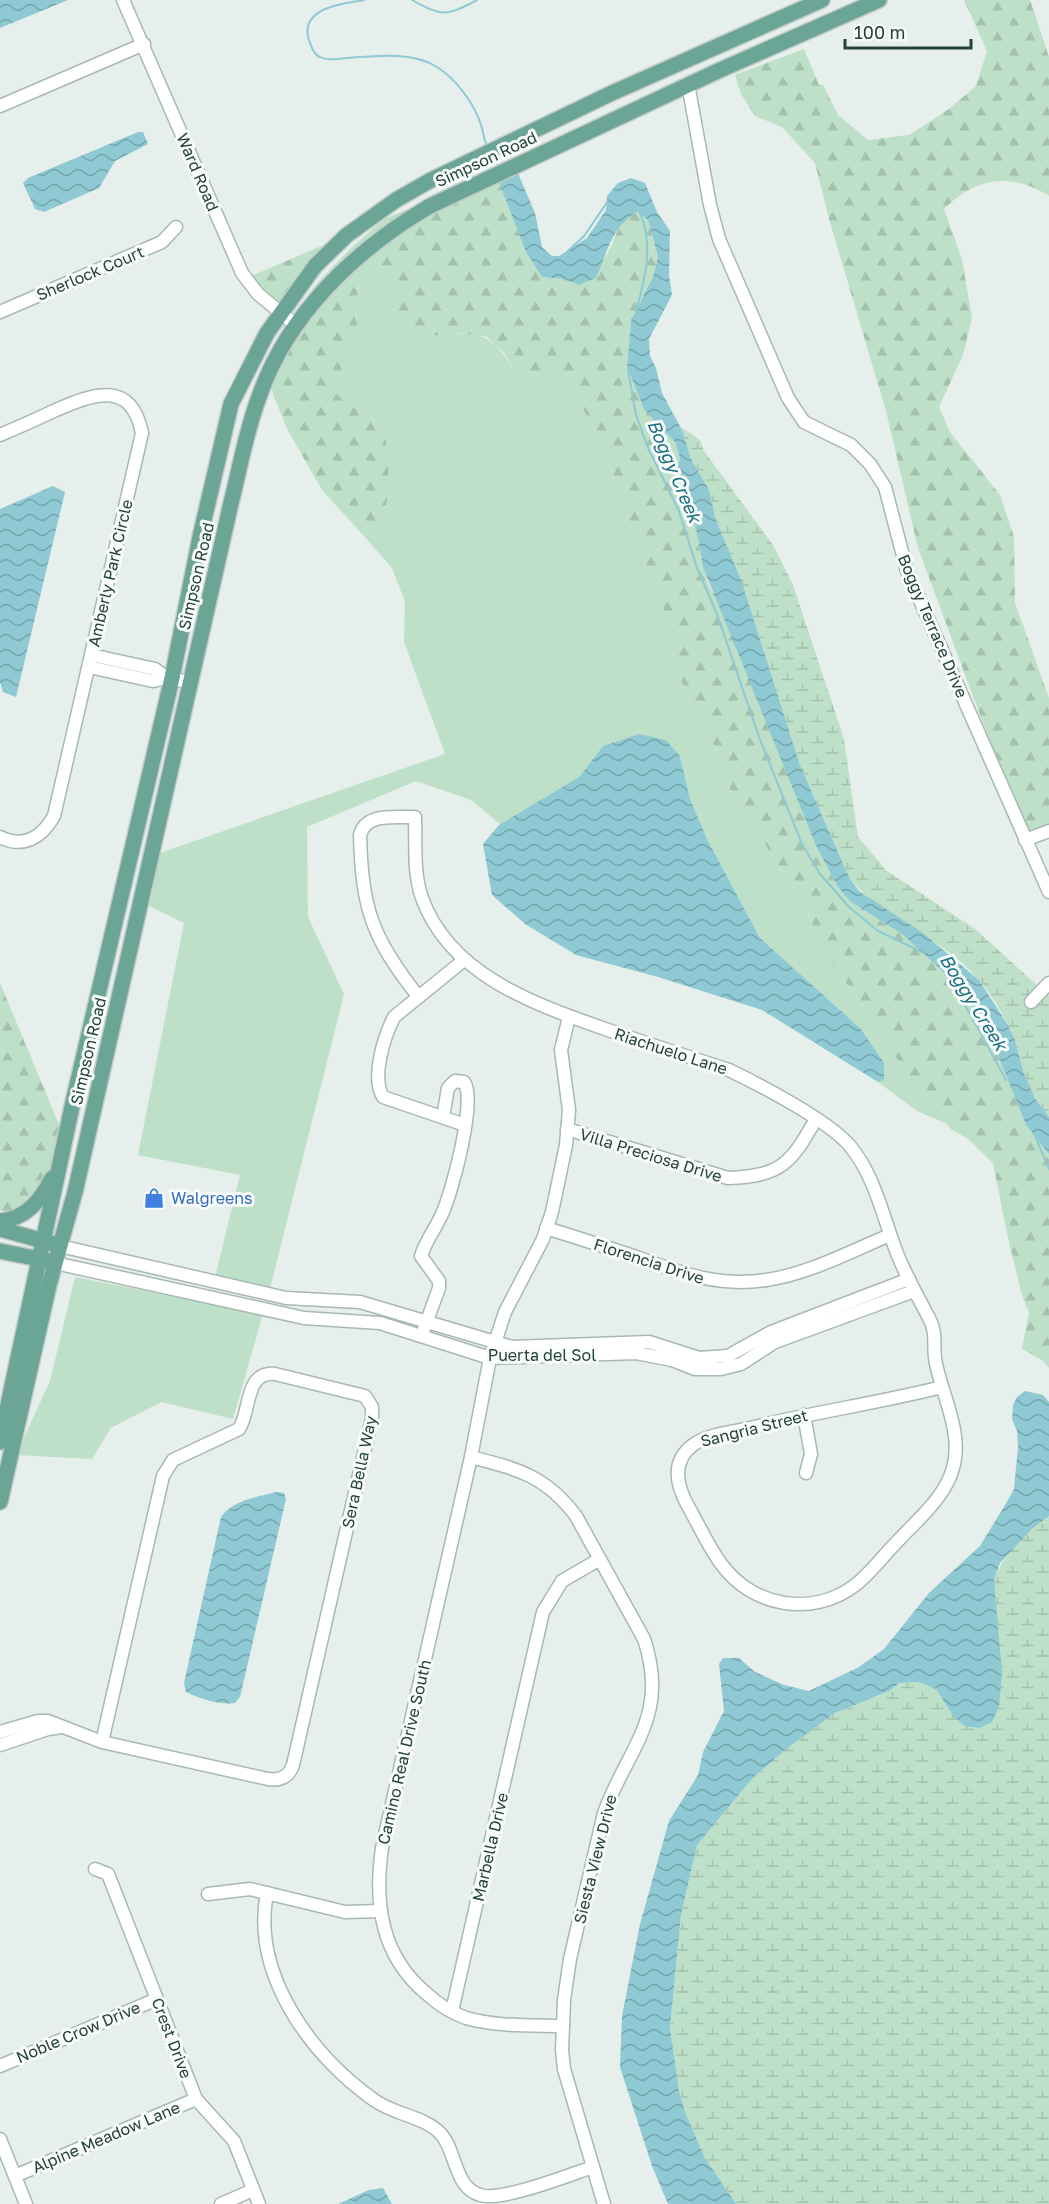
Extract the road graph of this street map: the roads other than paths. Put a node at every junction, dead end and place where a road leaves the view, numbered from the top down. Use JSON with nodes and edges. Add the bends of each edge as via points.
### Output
{"nodes":[{"id":1,"x":123,"y":0,"type":"edge"},
{"id":2,"x":822,"y":0,"type":"edge"},
{"id":3,"x":867,"y":0,"type":"edge"},
{"id":4,"x":879,"y":0,"type":"edge"},
{"id":5,"x":852,"y":12,"type":"junction"},
{"id":6,"x":728,"y":40,"type":"junction"},
{"id":7,"x":144,"y":44,"type":"junction"},
{"id":8,"x":688,"y":84,"type":"junction"},
{"id":9,"x":0,"y":106,"type":"edge"},
{"id":10,"x":176,"y":227,"type":"dead end"},
{"id":11,"x":0,"y":312,"type":"edge"},
{"id":12,"x":279,"y":312,"type":"junction"},
{"id":13,"x":297,"y":326,"type":"junction"},
{"id":14,"x":0,"y":435,"type":"edge"},
{"id":15,"x":90,"y":661,"type":"junction"},
{"id":16,"x":170,"y":678,"type":"junction"},
{"id":17,"x":190,"y":682,"type":"junction"},
{"id":18,"x":1049,"y":831,"type":"edge"},
{"id":19,"x":0,"y":837,"type":"edge"},
{"id":20,"x":135,"y":837,"type":"junction"},
{"id":21,"x":1025,"y":840,"type":"junction"},
{"id":22,"x":1049,"y":892,"type":"edge"},
{"id":23,"x":136,"y":916,"type":"junction"},
{"id":24,"x":464,"y":960,"type":"junction"},
{"id":25,"x":1049,"y":983,"type":"edge"},
{"id":26,"x":418,"y":996,"type":"junction"},
{"id":27,"x":1031,"y":1002,"type":"dead end"},
{"id":28,"x":569,"y":1017,"type":"junction"},
{"id":29,"x":443,"y":1117,"type":"junction"},
{"id":30,"x":816,"y":1119,"type":"junction"},
{"id":31,"x":465,"y":1125,"type":"junction"},
{"id":32,"x":567,"y":1129,"type":"junction"},
{"id":33,"x":62,"y":1156,"type":"junction"},
{"id":34,"x":0,"y":1221,"type":"edge"},
{"id":35,"x":546,"y":1228,"type":"junction"},
{"id":36,"x":0,"y":1229,"type":"edge"},
{"id":37,"x":890,"y":1235,"type":"junction"},
{"id":38,"x":43,"y":1241,"type":"junction"},
{"id":39,"x":60,"y":1245,"type":"junction"},
{"id":40,"x":0,"y":1251,"type":"edge"},
{"id":41,"x":39,"y":1259,"type":"junction"},
{"id":42,"x":55,"y":1263,"type":"junction"},
{"id":43,"x":909,"y":1279,"type":"junction"},
{"id":44,"x":914,"y":1292,"type":"junction"},
{"id":45,"x":315,"y":1300,"type":"junction"},
{"id":46,"x":924,"y":1309,"type":"joint"},
{"id":47,"x":314,"y":1319,"type":"junction"},
{"id":48,"x":427,"y":1322,"type":"junction"},
{"id":49,"x":421,"y":1336,"type":"junction"},
{"id":50,"x":494,"y":1342,"type":"junction"},
{"id":51,"x":490,"y":1358,"type":"junction"},
{"id":52,"x":942,"y":1387,"type":"junction"},
{"id":53,"x":804,"y":1415,"type":"junction"},
{"id":54,"x":0,"y":1442,"type":"edge"},
{"id":55,"x":471,"y":1457,"type":"junction"},
{"id":56,"x":806,"y":1473,"type":"dead end"},
{"id":57,"x":1,"y":1494,"type":"edge"},
{"id":58,"x":600,"y":1559,"type":"junction"},
{"id":59,"x":527,"y":1683,"type":"junction"},
{"id":60,"x":540,"y":1687,"type":"dead end"},
{"id":61,"x":63,"y":1727,"type":"junction"},
{"id":62,"x":0,"y":1732,"type":"edge"},
{"id":63,"x":102,"y":1742,"type":"junction"},
{"id":64,"x":0,"y":1744,"type":"edge"},
{"id":65,"x":96,"y":1869,"type":"dead end"},
{"id":66,"x":267,"y":1893,"type":"junction"},
{"id":67,"x":208,"y":1894,"type":"dead end"},
{"id":68,"x":380,"y":1911,"type":"junction"},
{"id":69,"x":157,"y":1999,"type":"junction"},
{"id":70,"x":452,"y":2011,"type":"junction"},
{"id":71,"x":563,"y":2026,"type":"junction"},
{"id":72,"x":0,"y":2066,"type":"edge"},
{"id":73,"x":196,"y":2099,"type":"junction"},
{"id":74,"x":0,"y":2139,"type":"edge"},
{"id":75,"x":593,"y":2167,"type":"junction"},
{"id":76,"x":15,"y":2176,"type":"junction"},
{"id":77,"x":253,"y":2190,"type":"junction"},
{"id":78,"x":472,"y":2198,"type":"edge"},
{"id":79,"x":26,"y":2204,"type":"edge"},
{"id":80,"x":221,"y":2204,"type":"edge"},
{"id":81,"x":259,"y":2204,"type":"edge"},
{"id":82,"x":604,"y":2204,"type":"edge"}],
"edges":[{"from":1,"to":7,"type":"street","name":"Ward Road"},
{"from":2,"to":6,"type":"main road","name":"Simpson Road"},
{"from":3,"to":5,"type":"main road"},
{"from":4,"to":5,"type":"main road","name":"Simpson Road"},
{"from":5,"to":8,"type":"main road","name":"Simpson Road"},
{"from":6,"to":8,"type":"main road","via":[[700,61]]},
{"from":6,"to":12,"type":"main road","name":"Simpson Road","via":[[455,168],[396,200],[347,236],[315,266]]},
{"from":7,"to":9,"type":"street"},
{"from":7,"to":12,"type":"street","name":"Ward Road","via":[[228,247],[247,281]]},
{"from":8,"to":13,"type":"main road","name":"Simpson Road","via":[[422,210],[375,241],[343,271]]},
{"from":8,"to":21,"type":"street","name":"Boggy Terrace Drive","via":[[719,239],[788,398],[804,422],[850,445],[870,464],[885,487],[908,571]]},
{"from":10,"to":11,"type":"street","name":"Sherlock Court","via":[[162,243]]},
{"from":12,"to":13,"type":"street","name":"Ward Road"},
{"from":12,"to":16,"type":"main road","name":"Simpson Road","via":[[231,404]]},
{"from":13,"to":17,"type":"main road","name":"Simpson Road","via":[[273,363],[253,413]]},
{"from":14,"to":15,"type":"street","name":"Amberly Park Circle","via":[[105,393],[133,407],[139,418],[142,433]]},
{"from":15,"to":16,"type":"street","via":[[153,681]]},
{"from":15,"to":19,"type":"street","name":"Amberly Park Circle","via":[[54,816],[36,838],[22,842]]},
{"from":16,"to":17,"type":"street"},
{"from":16,"to":20,"type":"main road","name":"Simpson Road"},
{"from":17,"to":23,"type":"main road","name":"Simpson Road"},
{"from":18,"to":21,"type":"street"},
{"from":20,"to":23,"type":"main road","via":[[125,892],[128,907]]},
{"from":20,"to":33,"type":"main road","name":"Simpson Road"},
{"from":21,"to":22,"type":"street","name":"Boggy Terrace Drive"},
{"from":23,"to":39,"type":"main road","name":"Simpson Road"},
{"from":24,"to":26,"type":"street"},
{"from":24,"to":26,"type":"street","name":"Riachuelo Lane","via":[[431,919],[421,897],[415,817],[368,821],[360,835],[361,878],[370,918],[395,968]]},
{"from":24,"to":28,"type":"street","name":"Riachuelo Lane","via":[[515,993]]},
{"from":25,"to":27,"type":"street"},
{"from":26,"to":29,"type":"street","via":[[394,1017],[389,1028],[378,1089],[383,1097]]},
{"from":28,"to":30,"type":"street","name":"Riachuelo Lane","via":[[729,1070]]},
{"from":28,"to":32,"type":"street","name":"Camino Real Drive South","via":[[561,1050],[569,1110]]},
{"from":29,"to":31,"type":"street"},
{"from":29,"to":31,"type":"street","via":[[448,1088],[455,1081],[464,1082],[468,1092]]},
{"from":30,"to":32,"type":"street","name":"Villa Preciosa Drive","via":[[797,1153],[785,1165],[745,1178],[728,1178]]},
{"from":30,"to":37,"type":"street","name":"Riachuelo Lane","via":[[848,1143],[862,1162]]},
{"from":31,"to":48,"type":"street","via":[[452,1189],[422,1256],[439,1281]]},
{"from":32,"to":35,"type":"street","name":"Camino Real Drive South"},
{"from":33,"to":34,"type":"main road","via":[[37,1202],[24,1214]]},
{"from":33,"to":38,"type":"main road","name":"Simpson Road"},
{"from":35,"to":37,"type":"street","name":"Florencia Drive","via":[[680,1274],[737,1282],[792,1274]]},
{"from":35,"to":50,"type":"street","name":"Camino Real Drive South"},
{"from":36,"to":38,"type":"main road"},
{"from":37,"to":43,"type":"street","name":"Riachuelo Lane"},
{"from":38,"to":39,"type":"main road"},
{"from":38,"to":41,"type":"main road","name":"Simpson Road"},
{"from":39,"to":42,"type":"main road","name":"Simpson Road"},
{"from":39,"to":45,"type":"street","name":"Puerta del Sol","via":[[286,1298]]},
{"from":40,"to":41,"type":"main road"},
{"from":41,"to":42,"type":"main road"},
{"from":41,"to":54,"type":"main road","name":"Simpson Road"},
{"from":42,"to":47,"type":"street","name":"Puerta del Sol"},
{"from":42,"to":57,"type":"main road","name":"Simpson Road"},
{"from":43,"to":44,"type":"street","name":"Riachuelo Lane"},
{"from":43,"to":50,"type":"street","name":"Puerta del Sol","via":[[771,1332],[728,1356],[699,1358],[649,1342],[512,1347]]},
{"from":44,"to":46,"type":"street","name":"Riachuelo Lane"},
{"from":44,"to":51,"type":"street","name":"Puerta del Sol","via":[[775,1342],[741,1364],[721,1369],[694,1369],[636,1353]]},
{"from":45,"to":47,"type":"street"},
{"from":45,"to":48,"type":"street","name":"Puerta del Sol","via":[[360,1302]]},
{"from":46,"to":52,"type":"street","name":"Sangria Street","via":[[934,1329],[934,1357]]},
{"from":47,"to":49,"type":"street","name":"Puerta del Sol","via":[[380,1323]]},
{"from":48,"to":49,"type":"street"},
{"from":48,"to":50,"type":"street","name":"Puerta del Sol"},
{"from":49,"to":51,"type":"street","name":"Puerta del Sol"},
{"from":50,"to":51,"type":"street","name":"Camino Real Drive South"},
{"from":51,"to":55,"type":"street","name":"Camino Real Drive South"},
{"from":52,"to":53,"type":"street","name":"Sangria Street"},
{"from":52,"to":53,"type":"street","name":"Sangria Street","via":[[956,1446],[954,1467],[945,1487],[856,1585],[830,1599],[795,1604],[756,1594],[728,1572],[681,1494],[677,1472],[683,1456],[700,1440]]},
{"from":53,"to":56,"type":"street","via":[[811,1454]]},
{"from":55,"to":58,"type":"street","name":"Siesta View Drive","via":[[519,1469],[543,1481],[576,1516]]},
{"from":55,"to":68,"type":"street","name":"Camino Real Drive South","via":[[382,1848]]},
{"from":58,"to":59,"type":"street","name":"Marbella Drive","via":[[573,1573],[552,1593],[543,1612]]},
{"from":58,"to":71,"type":"street","name":"Siesta View Drive","via":[[644,1639],[654,1678],[652,1704],[637,1747],[604,1814],[570,1959]]},
{"from":59,"to":60,"type":"street"},
{"from":59,"to":70,"type":"street","name":"Marbella Drive"},
{"from":61,"to":62,"type":"street","name":"Sera Bella Way","via":[[38,1721]]},
{"from":61,"to":63,"type":"street","name":"Sera Bella Way"},
{"from":61,"to":64,"type":"street"},
{"from":63,"to":63,"type":"street","name":"Sera Bella Way","via":[[162,1481],[170,1463],[239,1430],[252,1385],[263,1375],[275,1374],[365,1396],[372,1407],[372,1418],[288,1775],[268,1779]]},
{"from":65,"to":69,"type":"street","name":"Crest Drive","via":[[108,1874]]},
{"from":66,"to":67,"type":"street","via":[[240,1889]]},
{"from":66,"to":68,"type":"street","via":[[345,1912]]},
{"from":66,"to":78,"type":"street","via":[[263,1915],[266,1944],[296,2018],[330,2063],[363,2092],[440,2133]]},
{"from":68,"to":70,"type":"street","name":"Camino Real Drive South","via":[[400,1966],[438,2004]]},
{"from":69,"to":72,"type":"street","name":"Noble Crow Drive"},
{"from":69,"to":73,"type":"street","name":"Crest Drive"},
{"from":70,"to":71,"type":"street","name":"Camino Real Drive South","via":[[497,2024]]},
{"from":71,"to":75,"type":"street","name":"Siesta View Drive","via":[[564,2069]]},
{"from":73,"to":76,"type":"street","name":"Alpine Meadow Lane"},
{"from":73,"to":77,"type":"street","name":"Crest Drive","via":[[234,2141]]},
{"from":74,"to":76,"type":"street"},
{"from":75,"to":78,"type":"street","via":[[498,2196]]},
{"from":75,"to":82,"type":"street","name":"Siesta View Drive"},
{"from":76,"to":79,"type":"street"},
{"from":77,"to":80,"type":"street"},
{"from":77,"to":81,"type":"street","name":"Crest Drive"}]}
